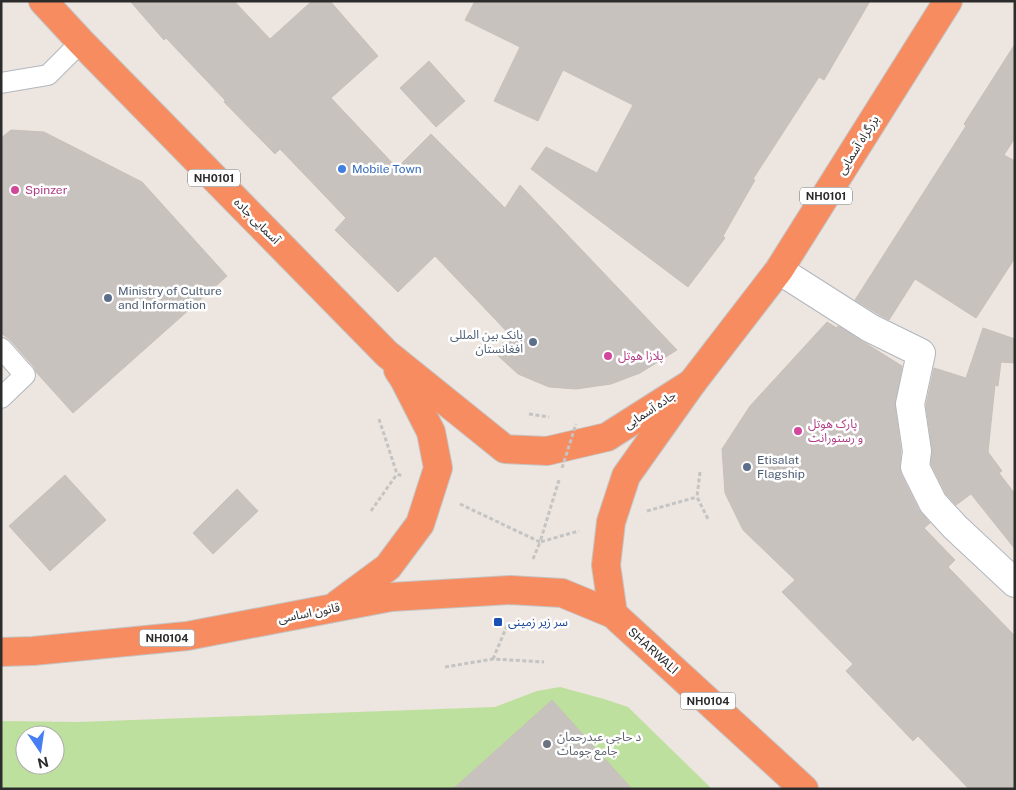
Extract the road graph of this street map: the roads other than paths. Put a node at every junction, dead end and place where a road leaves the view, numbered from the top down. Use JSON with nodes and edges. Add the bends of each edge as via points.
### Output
{"nodes":[{"id":1,"x":43,"y":1,"type":"edge"},
{"id":2,"x":948,"y":1,"type":"edge"},
{"id":3,"x":81,"y":42,"type":"junction"},
{"id":4,"x":1,"y":83,"type":"edge"},
{"id":5,"x":779,"y":270,"type":"junction"},
{"id":6,"x":1,"y":348,"type":"edge"},
{"id":7,"x":387,"y":354,"type":"junction"},
{"id":8,"x":692,"y":383,"type":"junction"},
{"id":9,"x":1,"y":398,"type":"edge"},
{"id":10,"x":1015,"y":584,"type":"edge"},
{"id":11,"x":331,"y":609,"type":"junction"},
{"id":12,"x":613,"y":614,"type":"junction"},
{"id":13,"x":1,"y":652,"type":"edge"},
{"id":14,"x":804,"y":789,"type":"edge"}],
"edges":[{"from":1,"to":3,"type":"highway","name":"آسمایی جاده","number":"NH0101"},
{"from":2,"to":5,"type":"highway","name":"بزرگراه آسمایی","number":"NH0101"},
{"from":3,"to":4,"type":"lane","via":[[48,75]]},
{"from":3,"to":7,"type":"highway","name":"آسمایی جاده","number":"NH0101"},
{"from":5,"to":8,"type":"highway","name":"بزرگراه آسمایی","number":"NH0101"},
{"from":5,"to":10,"type":"street","via":[[870,328],[921,353],[910,404],[917,451],[914,467],[932,503]]},
{"from":6,"to":9,"type":"lane","via":[[25,375]]},
{"from":7,"to":8,"type":"highway","name":"جاده آسمایی","number":"NH0101","via":[[505,449],[547,451],[607,437]]},
{"from":7,"to":11,"type":"highway","number":"NH0104","via":[[404,378],[432,432],[438,468],[420,524],[388,568]]},
{"from":8,"to":12,"type":"highway","name":"جاده آسمایی","number":"NH0101","via":[[626,476],[611,522],[606,565]]},
{"from":11,"to":12,"type":"highway","name":"قانون اساسی","number":"NH0104","via":[[390,597],[510,590],[562,593]]},
{"from":11,"to":13,"type":"highway","name":"قانون اساسی","number":"NH0104","via":[[187,636]]},
{"from":12,"to":14,"type":"highway","name":"SHARWALI","number":"NH0104"}]}
